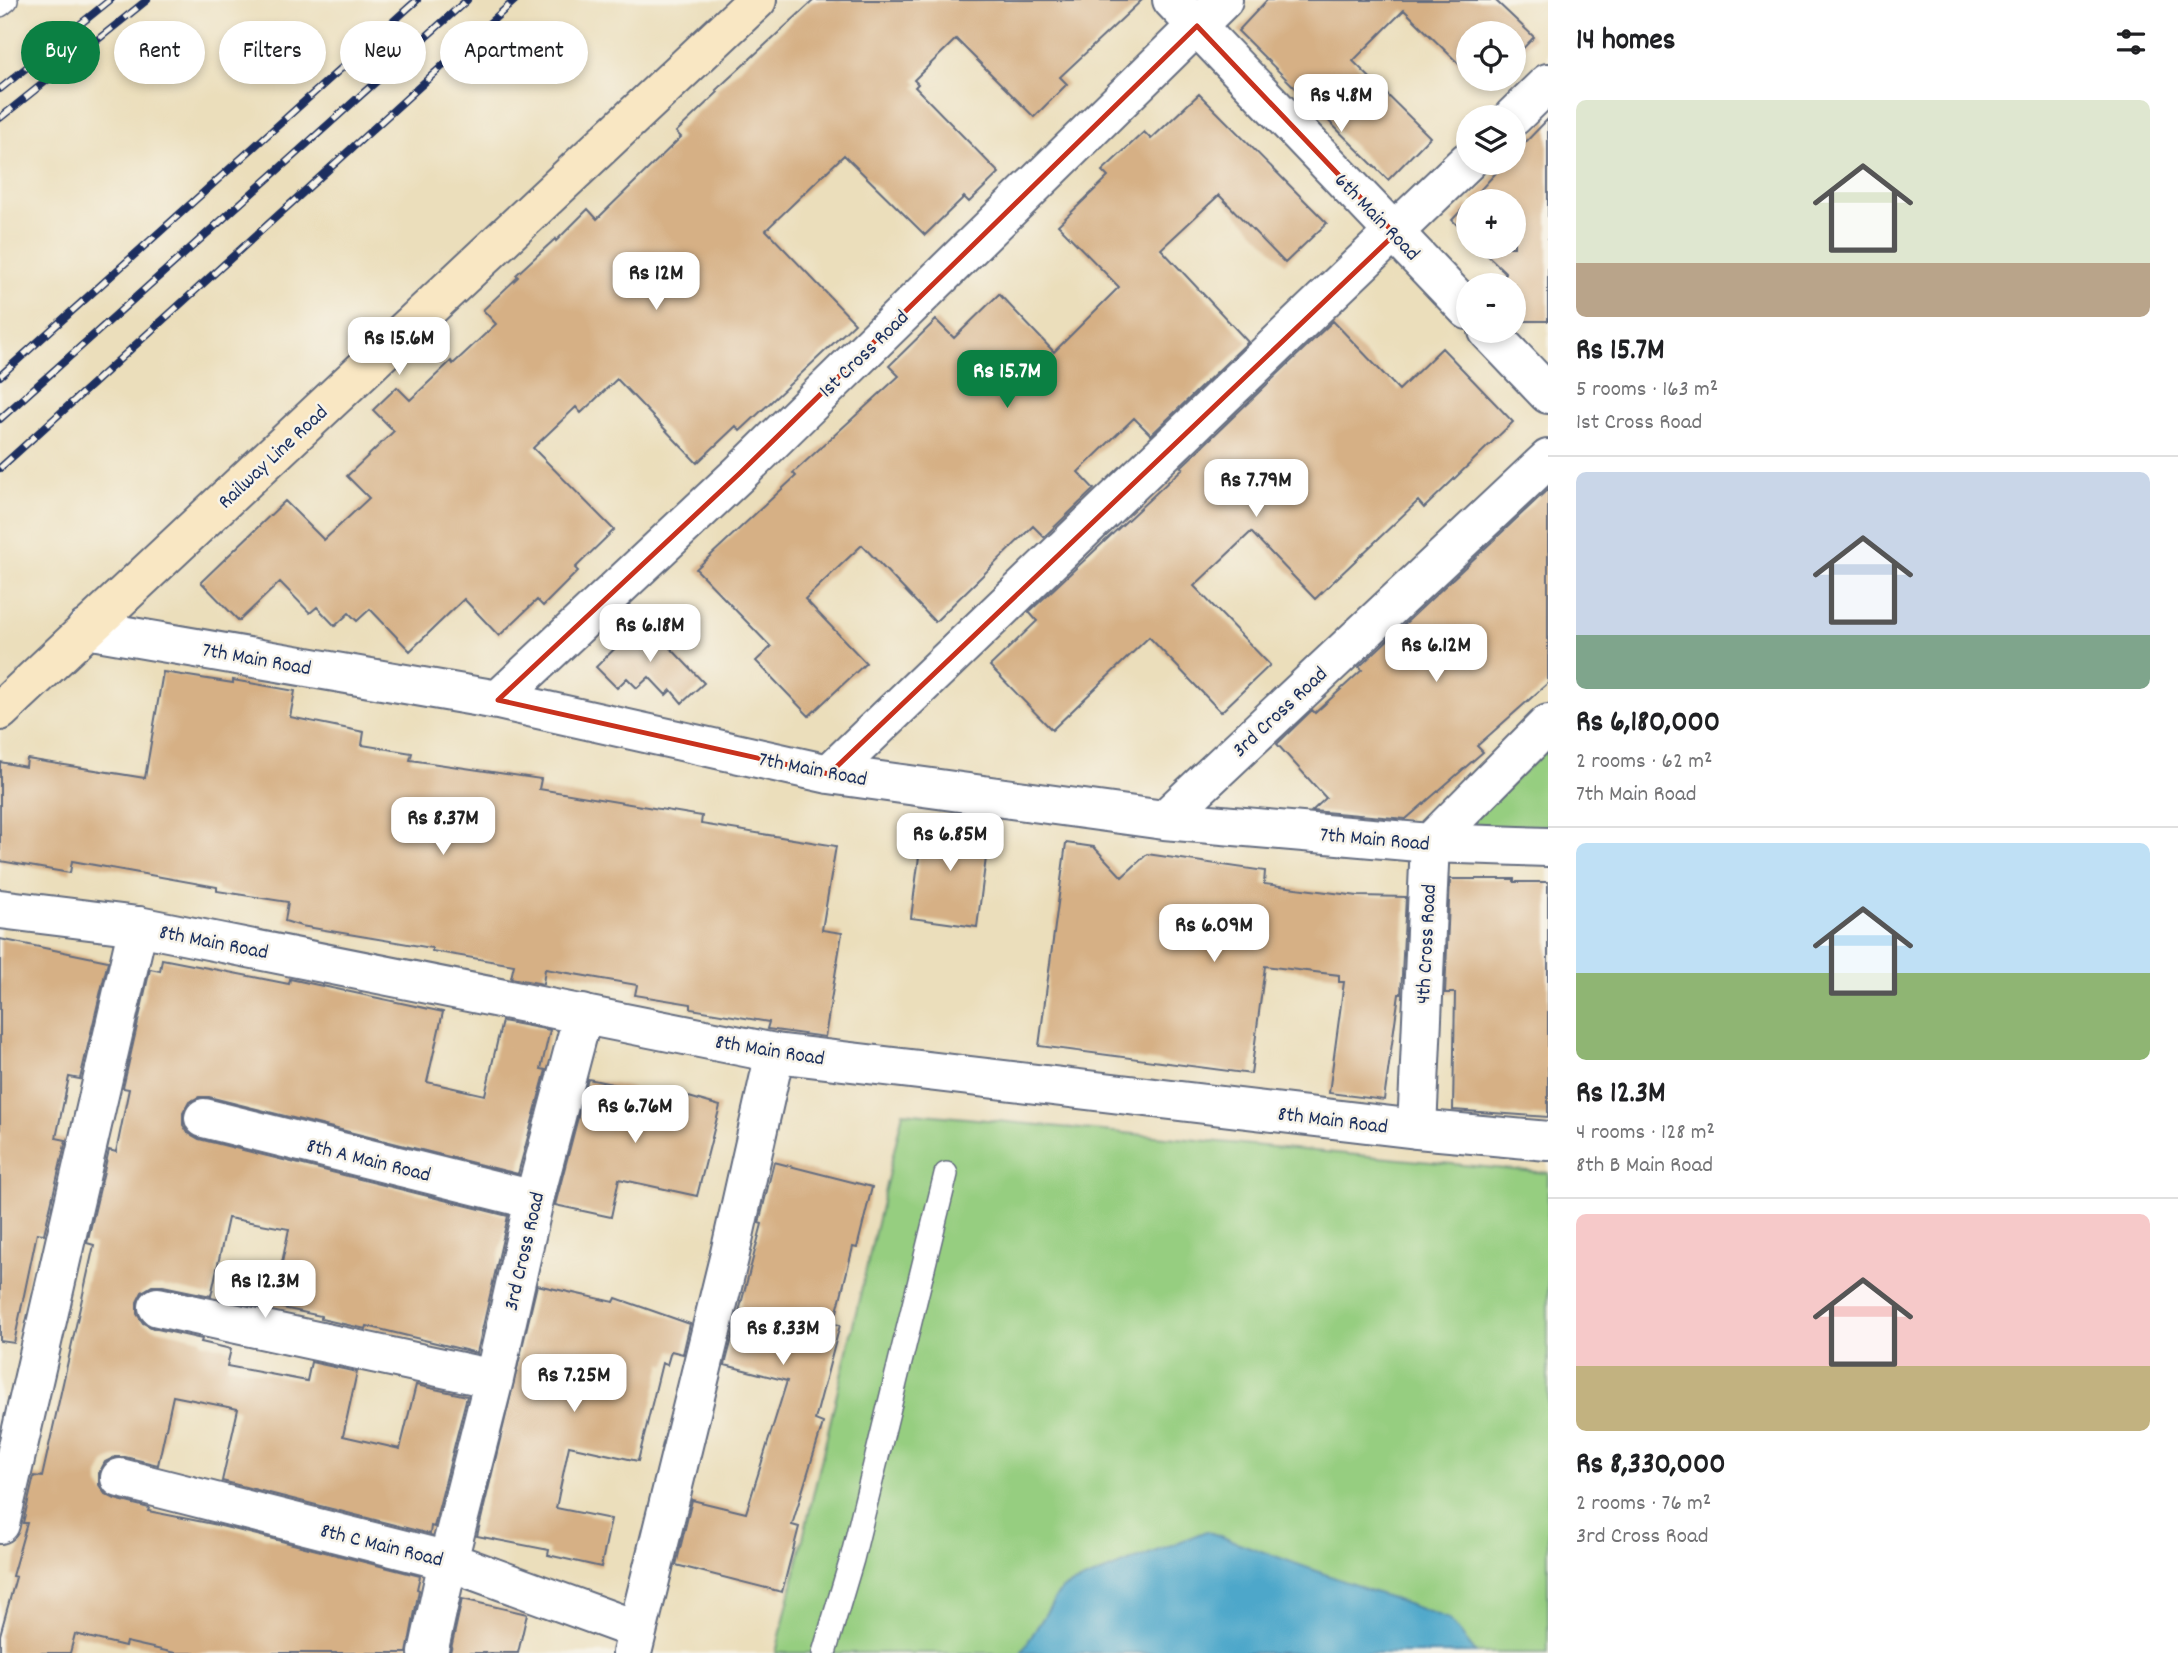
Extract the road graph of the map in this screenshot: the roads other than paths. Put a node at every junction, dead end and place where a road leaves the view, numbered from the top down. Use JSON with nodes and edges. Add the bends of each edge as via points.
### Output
{"nodes":[{"id":1,"x":6,"y":0,"type":"edge"},
{"id":2,"x":757,"y":0,"type":"edge"},
{"id":3,"x":0,"y":5,"type":"edge"},
{"id":4,"x":1197,"y":9,"type":"edge"},
{"id":5,"x":1548,"y":83,"type":"edge"},
{"id":6,"x":1525,"y":105,"type":"edge"},
{"id":7,"x":1456,"y":173,"type":"edge"},
{"id":8,"x":1395,"y":234,"type":"junction"},
{"id":9,"x":1456,"y":298,"type":"edge"},
{"id":10,"x":1499,"y":343,"type":"edge"},
{"id":11,"x":1548,"y":394,"type":"edge"},
{"id":12,"x":1548,"y":459,"type":"edge"},
{"id":13,"x":86,"y":629,"type":"junction"},
{"id":14,"x":498,"y":699,"type":"junction"},
{"id":15,"x":0,"y":710,"type":"edge"},
{"id":16,"x":1548,"y":723,"type":"edge"},
{"id":17,"x":829,"y":774,"type":"junction"},
{"id":18,"x":1164,"y":820,"type":"junction"},
{"id":19,"x":1430,"y":843,"type":"junction"},
{"id":20,"x":1548,"y":847,"type":"edge"},
{"id":21,"x":0,"y":909,"type":"edge"},
{"id":22,"x":138,"y":926,"type":"junction"},
{"id":23,"x":583,"y":1014,"type":"junction"},
{"id":24,"x":775,"y":1052,"type":"junction"},
{"id":25,"x":204,"y":1118,"type":"dead end"},
{"id":26,"x":1417,"y":1129,"type":"junction"},
{"id":27,"x":1548,"y":1141,"type":"edge"},
{"id":28,"x":946,"y":1174,"type":"dead end"},
{"id":29,"x":534,"y":1200,"type":"junction"},
{"id":30,"x":158,"y":1307,"type":"dead end"},
{"id":31,"x":494,"y":1379,"type":"junction"},
{"id":32,"x":120,"y":1478,"type":"dead end"},
{"id":33,"x":0,"y":1524,"type":"edge"},
{"id":34,"x":449,"y":1561,"type":"junction"},
{"id":35,"x":635,"y":1641,"type":"edge"},
{"id":36,"x":428,"y":1653,"type":"edge"},
{"id":37,"x":824,"y":1653,"type":"edge"}],
"edges":[{"from":1,"to":3,"type":"lane"},
{"from":2,"to":13,"type":"main road","name":"Railway Line Road"},
{"from":4,"to":8,"type":"street","name":"6th Main Road"},
{"from":4,"to":14,"type":"street","name":"1st Cross Road","via":[[740,473]]},
{"from":5,"to":6,"type":"street"},
{"from":7,"to":8,"type":"street"},
{"from":8,"to":9,"type":"street","name":"6th Main Road"},
{"from":8,"to":17,"type":"street"},
{"from":10,"to":11,"type":"street"},
{"from":12,"to":18,"type":"street","name":"3rd Cross Road"},
{"from":13,"to":14,"type":"street","name":"7th Main Road"},
{"from":13,"to":15,"type":"main road","name":"Railway Line Road"},
{"from":14,"to":17,"type":"street","name":"7th Main Road"},
{"from":16,"to":19,"type":"street"},
{"from":17,"to":18,"type":"street","name":"7th Main Road"},
{"from":18,"to":19,"type":"street","name":"7th Main Road"},
{"from":19,"to":20,"type":"street","name":"7th Main Road"},
{"from":19,"to":26,"type":"street","name":"4th Cross Road"},
{"from":21,"to":22,"type":"street","name":"8th Main Road"},
{"from":22,"to":23,"type":"street","name":"8th Main Road"},
{"from":22,"to":33,"type":"street"},
{"from":23,"to":24,"type":"street","name":"8th Main Road"},
{"from":23,"to":29,"type":"street","name":"3rd Cross Road"},
{"from":24,"to":26,"type":"street","name":"8th Main Road"},
{"from":24,"to":35,"type":"street","via":[[730,1258]]},
{"from":25,"to":29,"type":"street","name":"8th A Main Road"},
{"from":26,"to":27,"type":"street","name":"8th Main Road"},
{"from":28,"to":37,"type":"lane","via":[[852,1559]]},
{"from":29,"to":31,"type":"street","name":"3rd Cross Road"},
{"from":30,"to":31,"type":"street"},
{"from":31,"to":34,"type":"street","name":"3rd Cross Road"},
{"from":32,"to":34,"type":"street","name":"8th C Main Road"},
{"from":34,"to":35,"type":"street","name":"8th C Main Road"},
{"from":34,"to":36,"type":"street","name":"3rd Cross Road"}]}
